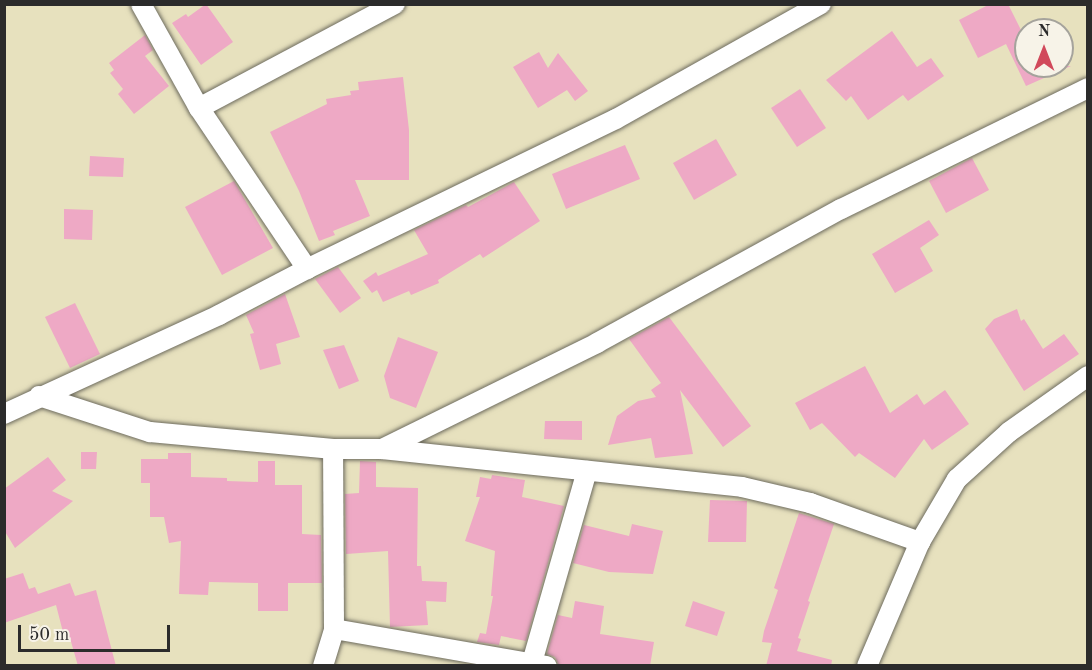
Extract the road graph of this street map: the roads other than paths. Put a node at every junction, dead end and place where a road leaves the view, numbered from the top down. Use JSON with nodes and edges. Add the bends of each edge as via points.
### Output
{"nodes":[{"id":1,"x":141,"y":4,"type":"edge"},
{"id":2,"x":395,"y":4,"type":"edge"},
{"id":3,"x":821,"y":4,"type":"edge"},
{"id":4,"x":1088,"y":88,"type":"edge"},
{"id":5,"x":199,"y":108,"type":"junction"},
{"id":6,"x":307,"y":269,"type":"junction"},
{"id":7,"x":1088,"y":376,"type":"edge"},
{"id":8,"x":39,"y":396,"type":"junction"},
{"id":9,"x":4,"y":414,"type":"edge"},
{"id":10,"x":333,"y":449,"type":"junction"},
{"id":11,"x":382,"y":449,"type":"junction"},
{"id":12,"x":587,"y":471,"type":"junction"},
{"id":13,"x":920,"y":542,"type":"junction"},
{"id":14,"x":334,"y":629,"type":"junction"},
{"id":15,"x":537,"y":665,"type":"edge"},
{"id":16,"x":323,"y":666,"type":"edge"},
{"id":17,"x":867,"y":666,"type":"edge"}],
"edges":[{"from":1,"to":5,"type":"street"},
{"from":2,"to":5,"type":"street"},
{"from":3,"to":6,"type":"street","via":[[616,119]]},
{"from":4,"to":11,"type":"street","via":[[841,209],[597,343]]},
{"from":5,"to":6,"type":"street"},
{"from":6,"to":8,"type":"street","via":[[219,315]]},
{"from":7,"to":13,"type":"street","via":[[1009,432],[957,479]]},
{"from":8,"to":9,"type":"street"},
{"from":8,"to":10,"type":"street","via":[[150,432]]},
{"from":10,"to":11,"type":"street"},
{"from":10,"to":14,"type":"street"},
{"from":11,"to":12,"type":"street"},
{"from":12,"to":13,"type":"street","via":[[742,487],[810,503]]},
{"from":12,"to":15,"type":"street"},
{"from":13,"to":17,"type":"street"},
{"from":14,"to":15,"type":"street"},
{"from":14,"to":16,"type":"street"}]}
